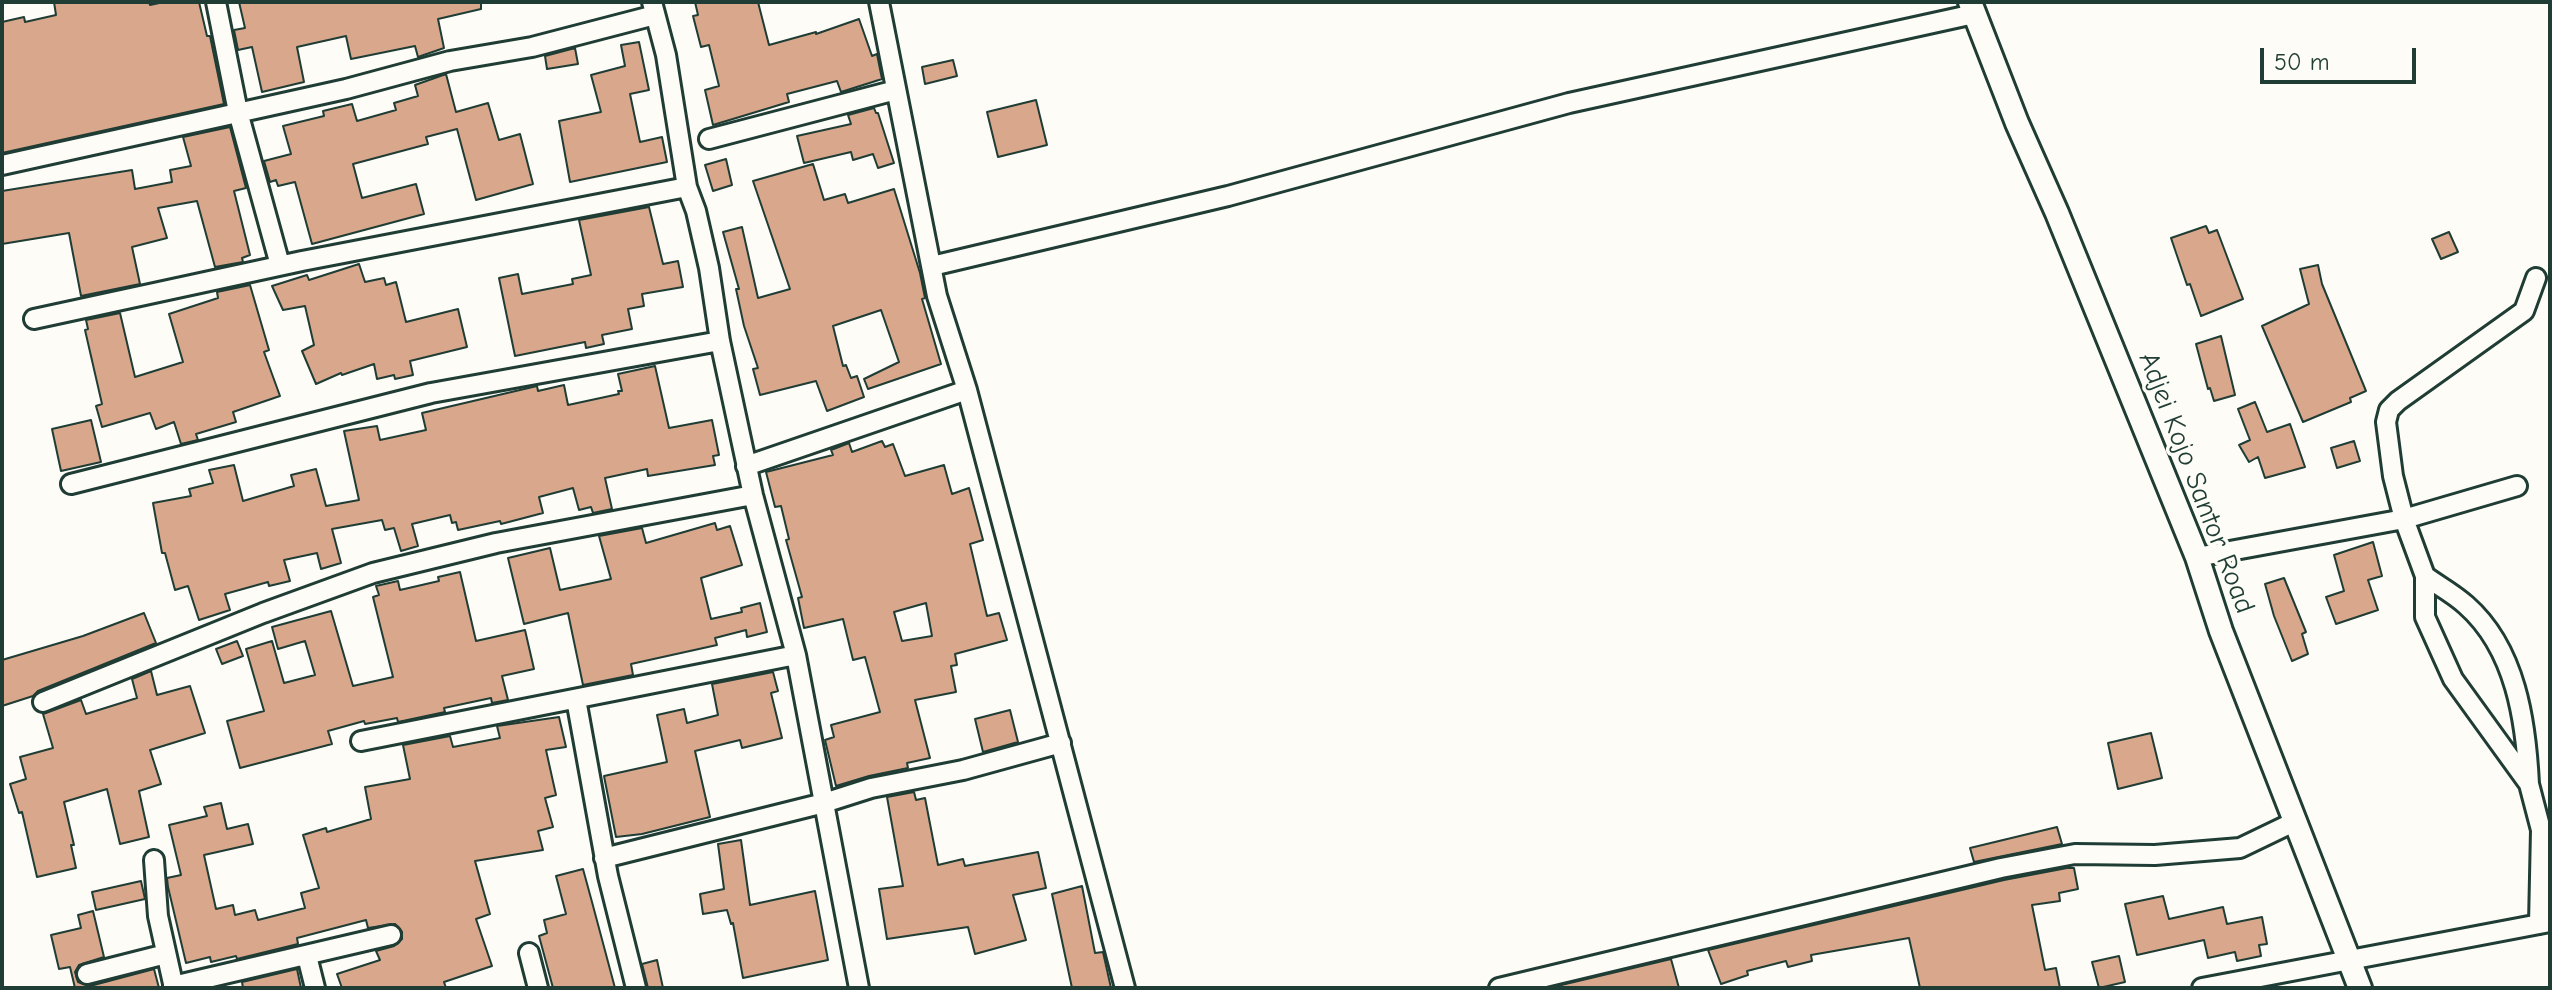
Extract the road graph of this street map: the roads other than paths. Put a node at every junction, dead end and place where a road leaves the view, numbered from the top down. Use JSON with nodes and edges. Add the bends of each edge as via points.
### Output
{"nodes":[{"id":1,"x":216,"y":2,"type":"edge"},
{"id":2,"x":879,"y":2,"type":"edge"},
{"id":3,"x":653,"y":8,"type":"edge"},
{"id":4,"x":1972,"y":8,"type":"edge"},
{"id":5,"x":896,"y":90,"type":"junction"},
{"id":6,"x":238,"y":112,"type":"junction"},
{"id":7,"x":709,"y":139,"type":"dead end"},
{"id":8,"x":2,"y":165,"type":"edge"},
{"id":9,"x":687,"y":187,"type":"junction"},
{"id":10,"x":280,"y":265,"type":"junction"},
{"id":11,"x":932,"y":266,"type":"junction"},
{"id":12,"x":2536,"y":278,"type":"dead end"},
{"id":13,"x":34,"y":319,"type":"dead end"},
{"id":14,"x":720,"y":341,"type":"junction"},
{"id":15,"x":967,"y":390,"type":"junction"},
{"id":16,"x":746,"y":466,"type":"junction"},
{"id":17,"x":71,"y":484,"type":"dead end"},
{"id":18,"x":2517,"y":486,"type":"dead end"},
{"id":19,"x":753,"y":495,"type":"junction"},
{"id":20,"x":2404,"y":519,"type":"junction"},
{"id":21,"x":2197,"y":557,"type":"junction"},
{"id":22,"x":2425,"y":576,"type":"junction"},
{"id":23,"x":796,"y":655,"type":"junction"},
{"id":24,"x":576,"y":699,"type":"junction"},
{"id":25,"x":43,"y":702,"type":"dead end"},
{"id":26,"x":361,"y":741,"type":"dead end"},
{"id":27,"x":1061,"y":743,"type":"junction"},
{"id":28,"x":2529,"y":784,"type":"junction"},
{"id":29,"x":824,"y":803,"type":"junction"},
{"id":30,"x":2294,"y":822,"type":"junction"},
{"id":31,"x":604,"y":858,"type":"junction"},
{"id":32,"x":154,"y":860,"type":"dead end"},
{"id":33,"x":2544,"y":923,"type":"edge"},
{"id":34,"x":391,"y":935,"type":"dead end"},
{"id":35,"x":529,"y":953,"type":"dead end"},
{"id":36,"x":166,"y":954,"type":"junction"},
{"id":37,"x":307,"y":956,"type":"junction"},
{"id":38,"x":2349,"y":960,"type":"junction"},
{"id":39,"x":87,"y":974,"type":"dead end"},
{"id":40,"x":1567,"y":980,"type":"edge"},
{"id":41,"x":173,"y":987,"type":"edge"},
{"id":42,"x":315,"y":988,"type":"edge"},
{"id":43,"x":538,"y":988,"type":"edge"},
{"id":44,"x":636,"y":988,"type":"edge"},
{"id":45,"x":859,"y":988,"type":"edge"},
{"id":46,"x":1125,"y":988,"type":"edge"},
{"id":47,"x":1499,"y":988,"type":"edge"},
{"id":48,"x":2202,"y":988,"type":"edge"},
{"id":49,"x":2360,"y":988,"type":"edge"}],
"edges":[{"from":1,"to":6,"type":"street"},
{"from":2,"to":5,"type":"street"},
{"from":3,"to":6,"type":"street","via":[[532,47],[450,61]]},
{"from":3,"to":9,"type":"street","via":[[666,55]]},
{"from":4,"to":11,"type":"street","via":[[1569,103],[1228,196]]},
{"from":4,"to":21,"type":"street","name":"Adjei Kojo Santor Road"},
{"from":5,"to":7,"type":"street"},
{"from":5,"to":11,"type":"street"},
{"from":6,"to":8,"type":"street"},
{"from":6,"to":10,"type":"street"},
{"from":9,"to":10,"type":"street"},
{"from":9,"to":14,"type":"street","via":[[709,268]]},
{"from":10,"to":13,"type":"street"},
{"from":11,"to":15,"type":"street"},
{"from":12,"to":20,"type":"street","via":[[2524,311],[2389,410],[2391,462]]},
{"from":14,"to":16,"type":"street"},
{"from":14,"to":17,"type":"street","via":[[431,393]]},
{"from":15,"to":16,"type":"street"},
{"from":15,"to":27,"type":"street"},
{"from":16,"to":19,"type":"street"},
{"from":18,"to":20,"type":"street"},
{"from":19,"to":23,"type":"street"},
{"from":19,"to":25,"type":"street","via":[[527,537],[373,573]]},
{"from":20,"to":21,"type":"street"},
{"from":20,"to":22,"type":"street"},
{"from":21,"to":30,"type":"street","name":"Adjei Kojo Santor Road"},
{"from":22,"to":28,"type":"street","via":[[2425,617],[2453,679]]},
{"from":22,"to":28,"type":"street","via":[[2467,606],[2490,633],[2513,679],[2522,710]]},
{"from":23,"to":24,"type":"street"},
{"from":23,"to":29,"type":"street"},
{"from":24,"to":26,"type":"street"},
{"from":24,"to":31,"type":"street"},
{"from":27,"to":29,"type":"street"},
{"from":27,"to":46,"type":"street"},
{"from":28,"to":33,"type":"street","via":[[2541,830]]},
{"from":29,"to":31,"type":"street"},
{"from":29,"to":45,"type":"street"},
{"from":30,"to":38,"type":"street","name":"Adjei Kojo Santor Road"},
{"from":30,"to":40,"type":"street","via":[[2240,848],[2075,854],[2001,868]]},
{"from":31,"to":44,"type":"street"},
{"from":32,"to":36,"type":"street"},
{"from":33,"to":38,"type":"street"},
{"from":34,"to":37,"type":"street"},
{"from":35,"to":43,"type":"street"},
{"from":36,"to":39,"type":"street"},
{"from":36,"to":41,"type":"street"},
{"from":37,"to":41,"type":"street"},
{"from":37,"to":42,"type":"street"},
{"from":38,"to":48,"type":"street"},
{"from":38,"to":49,"type":"street","name":"Adjei Kojo Santor Road"},
{"from":40,"to":47,"type":"street"}]}
